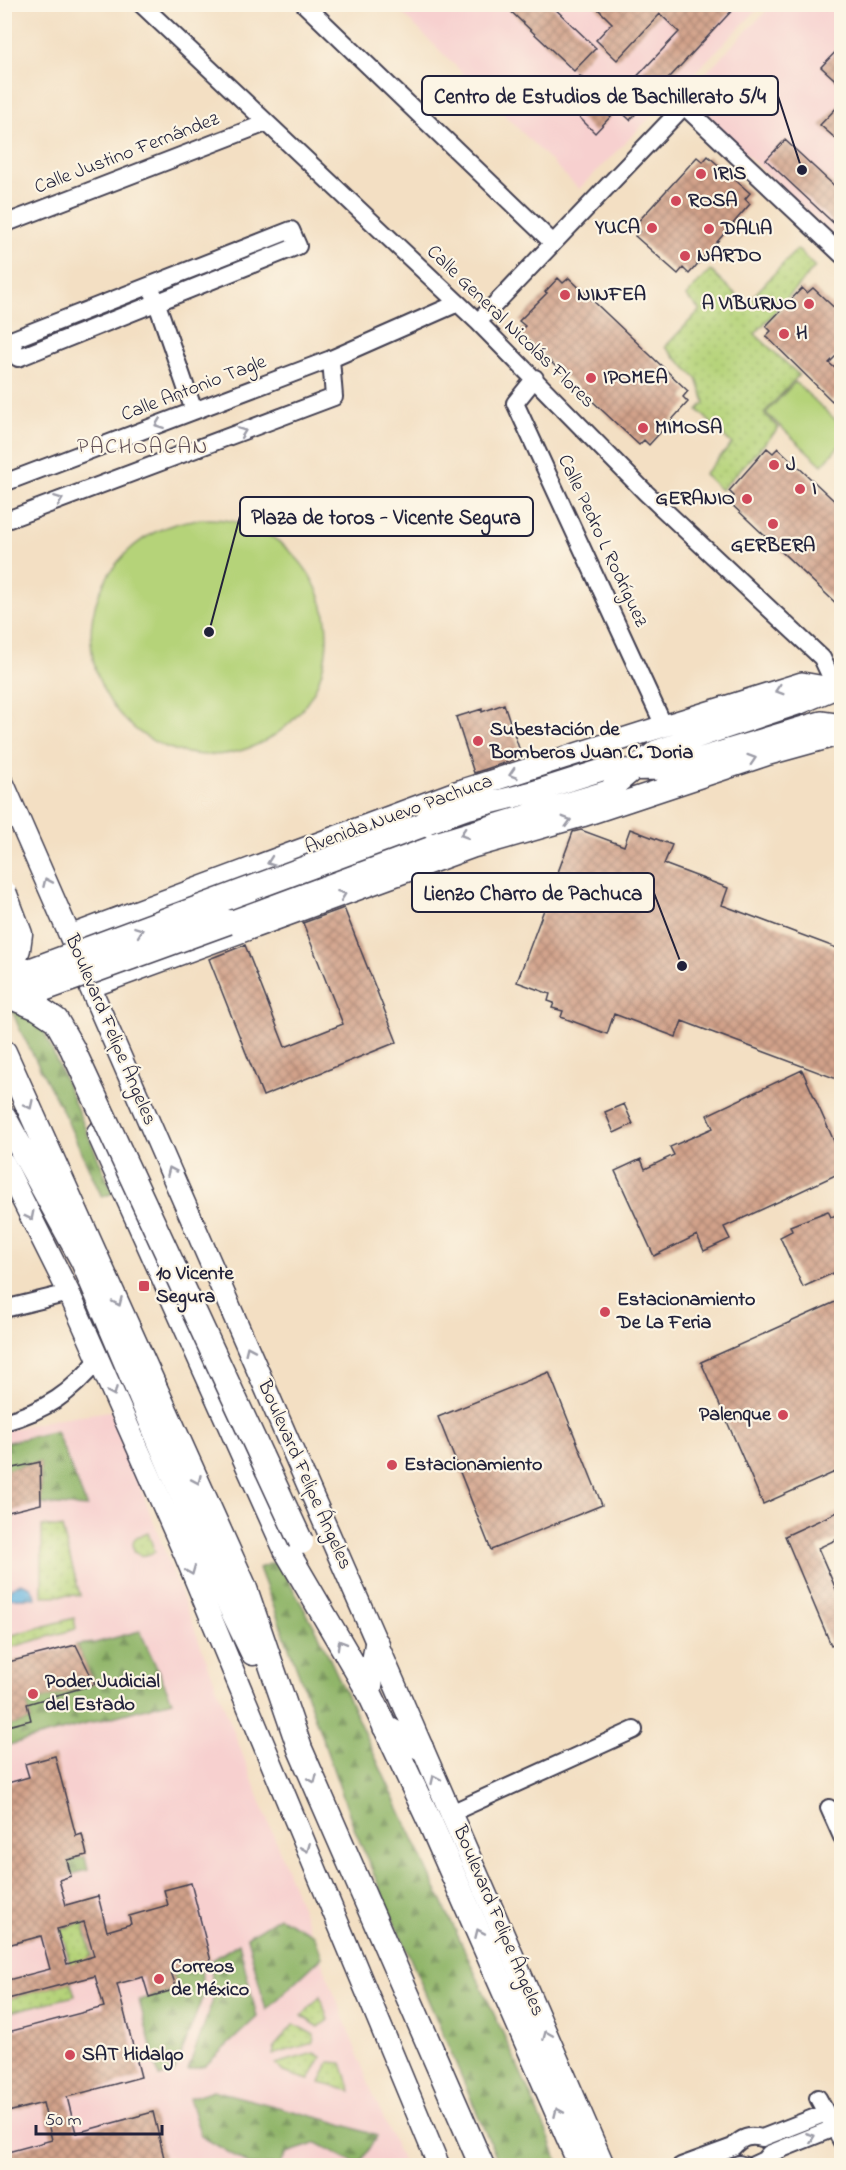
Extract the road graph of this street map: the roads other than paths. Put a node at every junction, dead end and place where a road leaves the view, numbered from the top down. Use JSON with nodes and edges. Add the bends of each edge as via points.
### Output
{"nodes":[{"id":1,"x":141,"y":4,"type":"edge"},
{"id":2,"x":304,"y":4,"type":"edge"},
{"id":3,"x":266,"y":123,"type":"junction"},
{"id":4,"x":4,"y":224,"type":"edge"},
{"id":5,"x":553,"y":243,"type":"junction"},
{"id":6,"x":842,"y":255,"type":"edge"},
{"id":7,"x":150,"y":285,"type":"junction"},
{"id":8,"x":156,"y":303,"type":"junction"},
{"id":9,"x":458,"y":303,"type":"junction"},
{"id":10,"x":58,"y":321,"type":"junction"},
{"id":11,"x":478,"y":322,"type":"junction"},
{"id":12,"x":65,"y":339,"type":"junction"},
{"id":13,"x":331,"y":359,"type":"junction"},
{"id":14,"x":535,"y":378,"type":"junction"},
{"id":15,"x":194,"y":411,"type":"junction"},
{"id":16,"x":4,"y":483,"type":"edge"},
{"id":17,"x":4,"y":521,"type":"edge"},
{"id":18,"x":840,"y":688,"type":"edge"},
{"id":19,"x":842,"y":725,"type":"edge"},
{"id":20,"x":664,"y":726,"type":"junction"},
{"id":21,"x":842,"y":734,"type":"edge"},
{"id":22,"x":634,"y":770,"type":"junction"},
{"id":23,"x":4,"y":785,"type":"edge"},
{"id":24,"x":426,"y":835,"type":"joint"},
{"id":25,"x":4,"y":892,"type":"edge"},
{"id":26,"x":4,"y":920,"type":"edge"},
{"id":27,"x":106,"y":923,"type":"junction"},
{"id":28,"x":70,"y":936,"type":"junction"},
{"id":29,"x":127,"y":974,"type":"junction"},
{"id":30,"x":90,"y":987,"type":"junction"},
{"id":31,"x":8,"y":991,"type":"edge"},
{"id":32,"x":4,"y":1052,"type":"edge"},
{"id":33,"x":4,"y":1117,"type":"edge"},
{"id":34,"x":4,"y":1163,"type":"edge"},
{"id":35,"x":11,"y":1195,"type":"edge"},
{"id":36,"x":69,"y":1293,"type":"junction"},
{"id":37,"x":4,"y":1309,"type":"edge"},
{"id":38,"x":98,"y":1360,"type":"junction"},
{"id":39,"x":4,"y":1422,"type":"edge"},
{"id":40,"x":326,"y":1618,"type":"junction"},
{"id":41,"x":377,"y":1644,"type":"junction"},
{"id":42,"x":369,"y":1692,"type":"junction"},
{"id":43,"x":385,"y":1727,"type":"junction"},
{"id":44,"x":634,"y":1730,"type":"dead end"},
{"id":45,"x":421,"y":1748,"type":"junction"},
{"id":46,"x":300,"y":1749,"type":"junction"},
{"id":47,"x":829,"y":1808,"type":"dead end"},
{"id":48,"x":451,"y":1813,"type":"junction"},
{"id":49,"x":842,"y":1837,"type":"edge"},
{"id":50,"x":838,"y":2135,"type":"edge"},
{"id":51,"x":766,"y":2146,"type":"junction"},
{"id":52,"x":733,"y":2147,"type":"junction"},
{"id":53,"x":743,"y":2165,"type":"edge"},
{"id":54,"x":439,"y":2166,"type":"edge"},
{"id":55,"x":482,"y":2166,"type":"edge"},
{"id":56,"x":581,"y":2166,"type":"edge"},
{"id":57,"x":604,"y":2166,"type":"edge"},
{"id":58,"x":681,"y":2166,"type":"edge"}],
"edges":[{"from":1,"to":3,"type":"street","name":"Calle General Nicolás Flores"},
{"from":2,"to":5,"type":"street"},
{"from":3,"to":4,"type":"street","name":"Calle Justino Fernández"},
{"from":3,"to":9,"type":"street","name":"Calle General Nicolás Flores"},
{"from":5,"to":6,"type":"street","via":[[684,106]]},
{"from":5,"to":11,"type":"street"},
{"from":7,"to":8,"type":"street"},
{"from":7,"to":8,"type":"street","via":[[291,230],[298,246]]},
{"from":7,"to":10,"type":"street"},
{"from":8,"to":12,"type":"street"},
{"from":8,"to":15,"type":"street"},
{"from":9,"to":11,"type":"street","name":"Calle General Nicolás Flores"},
{"from":9,"to":13,"type":"street","name":"Calle Antonio Tagle"},
{"from":10,"to":12,"type":"street"},
{"from":10,"to":12,"type":"street","via":[[11,340],[18,358]]},
{"from":11,"to":14,"type":"street","name":"Calle General Nicolás Flores"},
{"from":13,"to":15,"type":"street","name":"Calle Antonio Tagle"},
{"from":17,"to":13,"type":"street","one_way":true,"via":[[334,397]]},
{"from":14,"to":18,"type":"street","name":"Calle General Nicolás Flores","via":[[646,493],[822,658]]},
{"from":14,"to":20,"type":"street","name":"Calle Pedro L Rodríguez","via":[[516,403]]},
{"from":15,"to":16,"type":"street","name":"Calle Antonio Tagle","one_way":true},
{"from":18,"to":20,"type":"main road","name":"Avenida Nuevo Pachuca","one_way":true,"via":[[802,683]]},
{"from":18,"to":22,"type":"main road","via":[[656,752]]},
{"from":19,"to":22,"type":"main road","via":[[821,722],[665,769]]},
{"from":20,"to":27,"type":"main road","name":"Avenida Nuevo Pachuca","one_way":true,"via":[[453,794]]},
{"from":29,"to":21,"type":"main road","one_way":true,"via":[[473,847]]},
{"from":22,"to":24,"type":"main road","via":[[602,770],[466,809]]},
{"from":28,"to":23,"type":"main road","name":"Boulevard Felipe Ángeles","one_way":true},
{"from":24,"to":31,"type":"highway","bridge":true},
{"from":25,"to":31,"type":"highway","bridge":true,"via":[[20,934]]},
{"from":26,"to":40,"type":"highway","name":"Boulevard Felipe Ángeles","via":[[286,1550]]},
{"from":27,"to":28,"type":"main road","name":"Avenida Nuevo Pachuca"},
{"from":27,"to":29,"type":"main road","via":[[108,951]]},
{"from":28,"to":30,"type":"main road","name":"Boulevard Felipe Ángeles"},
{"from":29,"to":30,"type":"main road"},
{"from":41,"to":30,"type":"main road","name":"Boulevard Felipe Ángeles","one_way":true},
{"from":31,"to":40,"type":"highway","bridge":true,"via":[[56,1020],[72,1048],[301,1542]]},
{"from":32,"to":46,"type":"highway","one_way":true,"via":[[244,1586]]},
{"from":33,"to":46,"type":"highway","via":[[83,1261],[225,1593]]},
{"from":34,"to":35,"type":"main road"},
{"from":35,"to":36,"type":"main road","one_way":true},
{"from":36,"to":37,"type":"street"},
{"from":36,"to":38,"type":"main road"},
{"from":38,"to":39,"type":"street","via":[[57,1401]]},
{"from":38,"to":54,"type":"main road","one_way":true,"via":[[185,1555]]},
{"from":42,"to":40,"type":"highway","name":"Boulevard Felipe Ángeles","one_way":true},
{"from":41,"to":42,"type":"highway"},
{"from":41,"to":45,"type":"main road","name":"Boulevard Felipe Ángeles"},
{"from":42,"to":43,"type":"highway","name":"Boulevard Felipe Ángeles"},
{"from":43,"to":45,"type":"highway"},
{"from":56,"to":43,"type":"highway","name":"Boulevard Felipe Ángeles","one_way":true},
{"from":44,"to":48,"type":"street"},
{"from":48,"to":45,"type":"main road","name":"Boulevard Felipe Ángeles","one_way":true},
{"from":46,"to":55,"type":"highway","one_way":true},
{"from":47,"to":49,"type":"street"},
{"from":57,"to":48,"type":"main road","name":"Boulevard Felipe Ángeles","one_way":true},
{"from":51,"to":50,"type":"street","one_way":true},
{"from":50,"to":51,"type":"street","via":[[822,2106]]},
{"from":51,"to":52,"type":"street","via":[[746,2137]]},
{"from":51,"to":53,"type":"street","via":[[764,2160]]},
{"from":52,"to":53,"type":"street"},
{"from":52,"to":58,"type":"street"}]}
